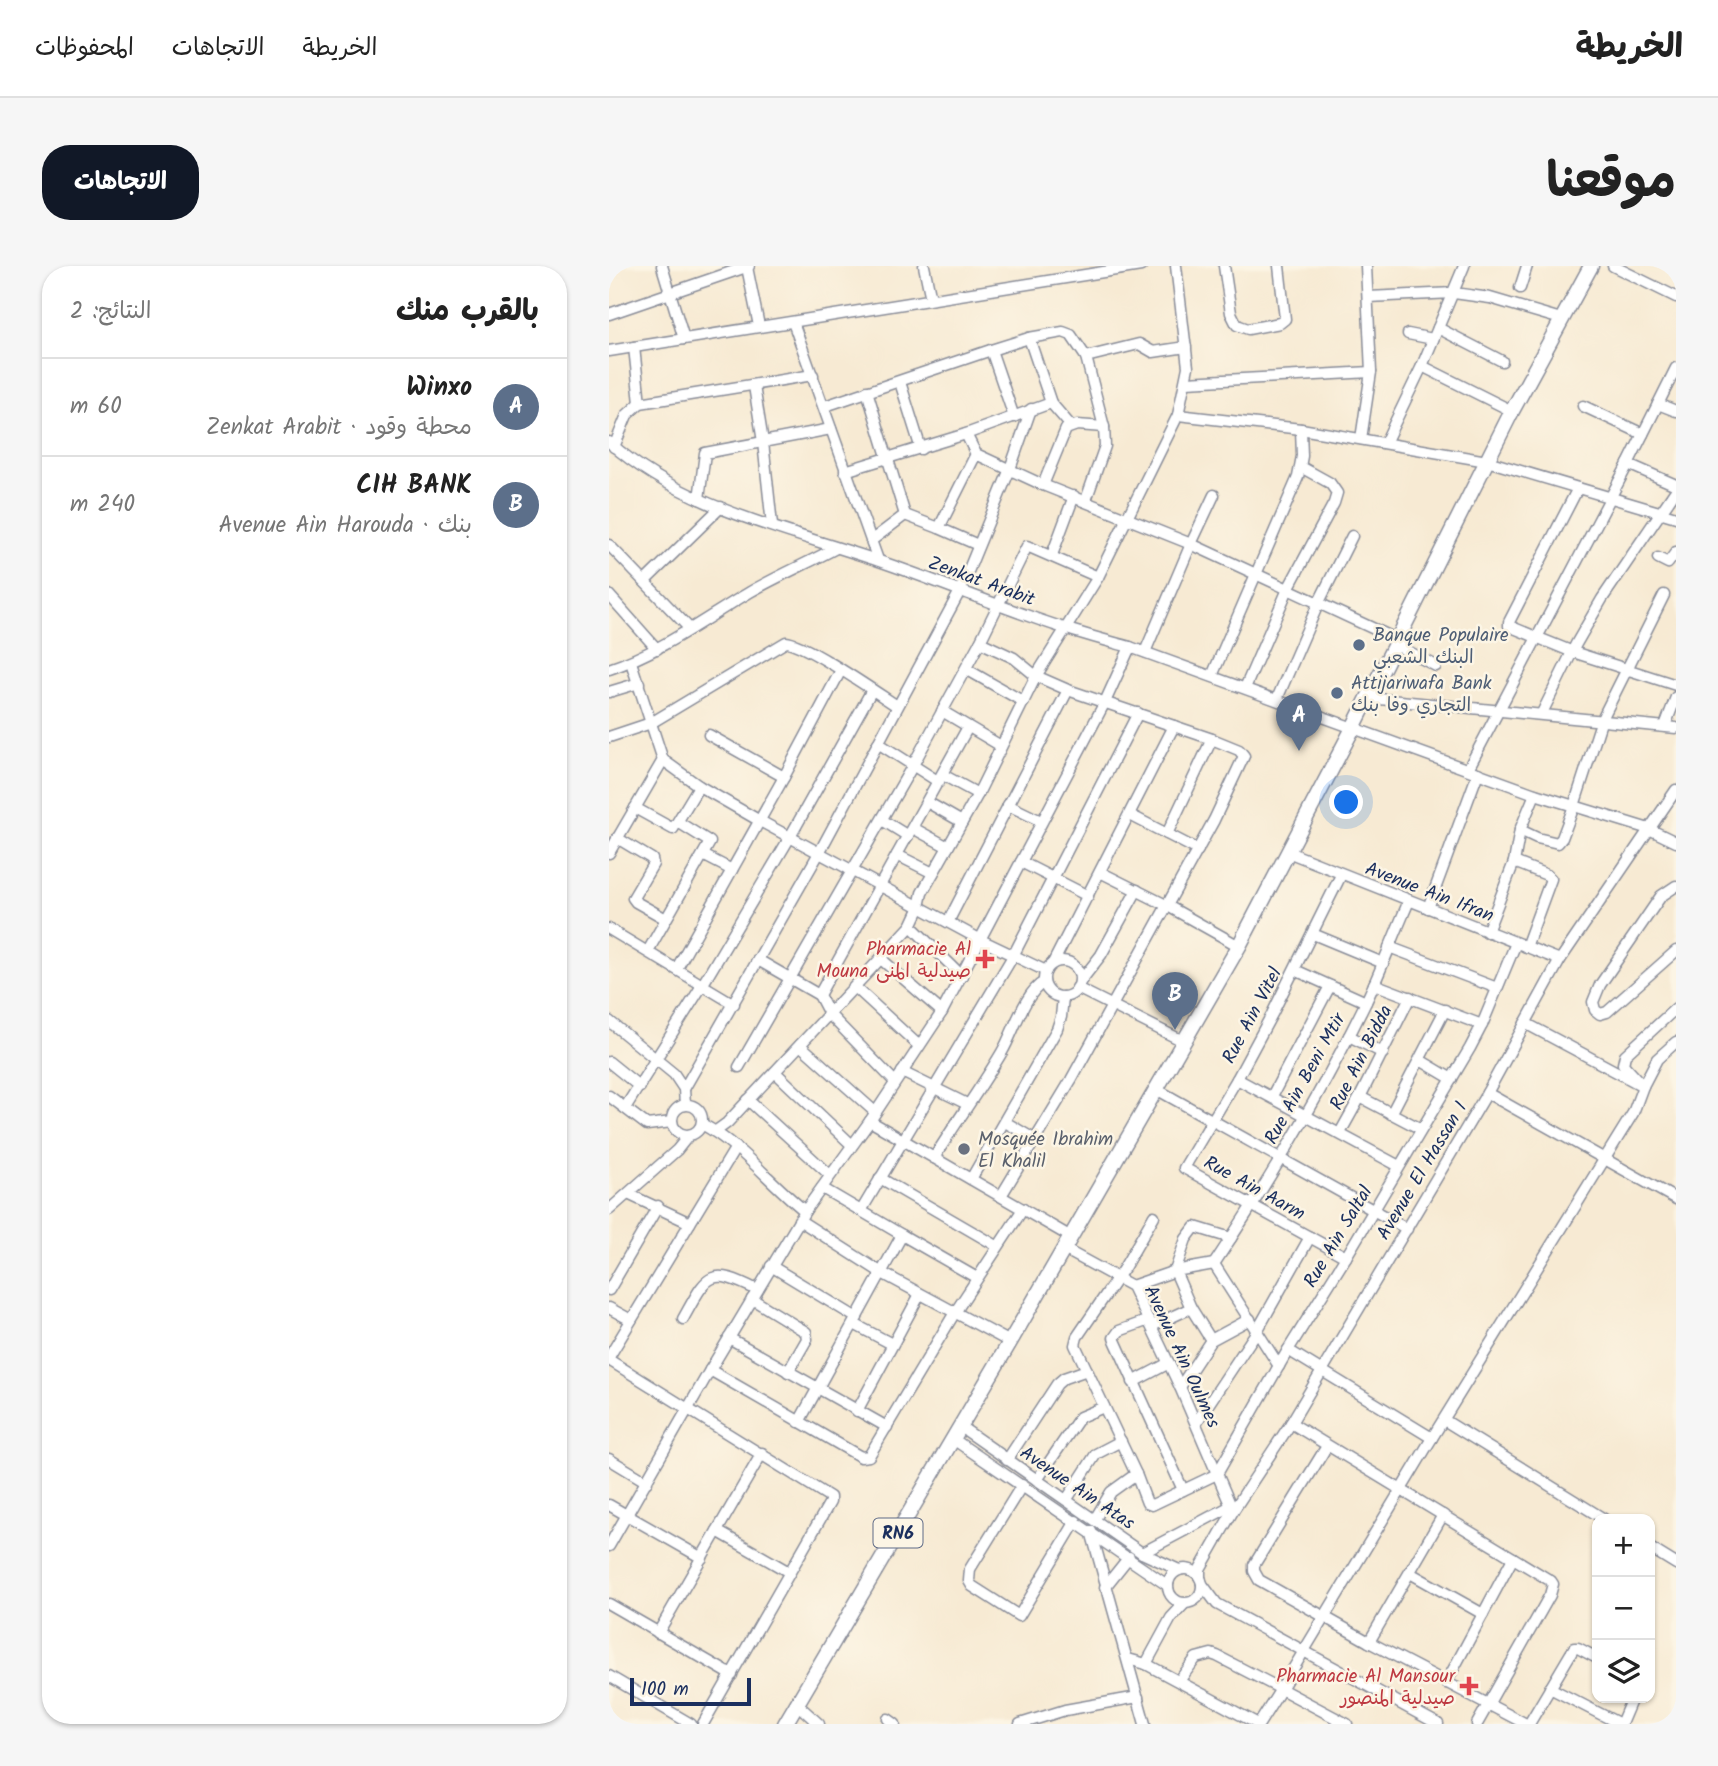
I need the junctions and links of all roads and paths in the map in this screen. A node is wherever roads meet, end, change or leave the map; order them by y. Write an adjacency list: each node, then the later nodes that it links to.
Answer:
1 (662, 266): 17 (street)
2 (748, 266): 17 (street); 24 (street)
3 (924, 266): 20 (street)
4 (1058, 266): 14 (street)
5 (1141, 266): 14 (street)
6 (1176, 266): 30 (street)
7 (1224, 266): 8 (street)
8 (1279, 266)
9 (1366, 266): 18 (street)
10 (1464, 266): 16 (street)
11 (1527, 266): 15 (street)
12 (1591, 266): 22 (main road, RN6)
13 (1617, 267): 19 (street)
14 (1060, 278): 20 (street)
15 (1520, 288)
16 (1454, 293): 18 (street); 22 (street); 25 (street)
17 (671, 294): 21 (street); 28 (street)
18 (1368, 297): 38 (street)
19 (1676, 297)
20 (932, 299): 23 (street)
21 (609, 314)
22 (1561, 319): 50 (main road, RN6)
23 (793, 322): 24 (street); 39 (street)
24 (759, 326): 28 (street)
25 (1438, 328): 29 (street); 35 (street)
26 (1408, 334): 29 (street)
27 (1029, 338): 32 (street); 34 (street); 45 (street)
28 (684, 339): 31 (street)
29 (1433, 339): 36 (street)
30 (1186, 346): 34 (street); 41 (street)
31 (634, 347): 33 (street); 44 (street)
32 (991, 350): 40 (street); 53 (street)
33 (609, 351)
34 (1086, 357): 55 (street)
35 (1502, 361)
36 (1422, 366): 50 (street); 62 (street)
37 (1676, 368): 46 (street)
38 (1371, 372): 41 (street); 60 (street)
39 (813, 375): 42 (street); 47 (street)
40 (899, 382): 43 (street); 64 (street)
41 (1187, 382): 52 (street)
42 (754, 386): 44 (street); 61 (street)
43 (867, 391): 47 (street); 66 (street)
44 (640, 403): 63 (street)
45 (1051, 403): 49 (street); 54 (street)
46 (1658, 404): 51 (street); 59 (street)
47 (825, 405): 56 (street)
48 (1583, 406): 59 (street)
49 (1031, 409): 53 (street); 70 (street)
50 (1512, 411): 67 (main road, RN6)
51 (1676, 411)
52 (1178, 415): 57 (street); 83 (street)
53 (1014, 416): 58 (street)
54 (1071, 426): 55 (street); 72 (street)
55 (1104, 427): 79 (street)
56 (831, 429): 61 (street); 71 (street)
57 (1301, 429): 60 (street); 69 (street)
58 (967, 434): 64 (street); 65 (street)
59 (1643, 434): 68 (street)
60 (1361, 439): 62 (street)
61 (764, 442): 78 (street); 85 (street)
62 (1385, 443): 67 (street)
63 (612, 444): 78 (street, Zenkat Arabit)
64 (921, 449): 66 (street)
65 (976, 454): 70 (street); 86 (street)
66 (888, 459): 71 (street); 82 (street)
67 (1487, 461): 74 (street); 110 (main road, RN6)
68 (1628, 464): 73 (street); 77 (street)
69 (1301, 467): 97 (street); 100 (street)
70 (1010, 469): 72 (street); 91 (street)
71 (845, 471): 88 (street)
72 (1043, 485): 76 (street)
73 (1676, 487): 81 (street)
74 (1578, 488): 77 (street); 108 (street)
75 (1214, 495): 89 (street)
76 (1074, 496): 79 (street); 94 (street)
77 (1611, 496): 81 (street); 108 (street)
78 (699, 499): 80 (street, Zenkat Arabit)
79 (1086, 500): 83 (street)
80 (721, 507): 85 (street, Zenkat Arabit); 99 (street)
81 (1660, 512): 84 (street); 114 (street)
82 (905, 515): 86 (street); 88 (street)
83 (1127, 517): 89 (street); 98 (street)
84 (1676, 517)
85 (772, 525): 92 (street, Zenkat Arabit)
86 (939, 528): 91 (street)
87 (1352, 536): 104 (street)
88 (872, 540): 96 (street)
89 (1191, 544): 97 (street); 113 (street)
90 (609, 545): 99 (street)
91 (978, 545): 101 (street)
92 (836, 548): 96 (street, Zenkat Arabit); 106 (street)
93 (1676, 552): 95 (street)
94 (1052, 555): 98 (street); 105 (street)
95 (1658, 558)
96 (878, 560): 101 (street, Zenkat Arabit)
97 (1256, 574): 100 (street); 122 (street)
98 (1098, 577): 107 (street)
99 (645, 581): 106 (street)
100 (1288, 589): 104 (street); 125 (street)
101 (960, 591): 105 (street, Zenkat Arabit); 134 (street)
102 (609, 595): 112 (street)
103 (1664, 595): 120 (street)
104 (1319, 602): 110 (street); 131 (street)
105 (997, 605): 107 (street, Zenkat Arabit); 109 (street)
106 (690, 629): 112 (street)
107 (1066, 629): 111 (street, Zenkat Arabit); 121 (street)
108 (1537, 638): 114 (street); 135 (street)
109 (980, 642): 117 (street); 121 (street)
110 (1397, 642): 116 (street); 130 (main road, RN6)
111 (1130, 647): 113 (street, Zenkat Arabit); 133 (street)
112 (657, 649): 115 (street)
113 (1145, 652): 122 (street, Zenkat Arabit)
114 (1573, 652): 120 (street); 138 (street)
115 (631, 662): 118 (street); 123 (street)
116 (1436, 666)
117 (966, 668): 132 (street); 136 (street)
118 (609, 669)
119 (841, 670): 126 (street); 140 (street); 153 (street)
120 (1627, 670): 124 (street); 139 (street)
121 (1036, 676): 127 (street); 132 (street)
122 (1212, 676): 125 (street, Zenkat Arabit)
123 (639, 683): 128 (street); 140 (street)
124 (1676, 685)
125 (1245, 688): 131 (street, Zenkat Arabit)
126 (872, 690): 134 (street); 173 (street)
127 (1068, 690): 133 (street); 160 (street)
128 (609, 692)
129 (1676, 697): 143 (street)
130 (1369, 698): 135 (street); 144 (main road, RN6)
131 (1277, 699): 144 (street, Zenkat Arabit)
132 (1024, 702): 149 (street)
133 (1105, 702): 137 (street); 166 (street)
134 (897, 706): 148 (street)
135 (1500, 709): 138 (street); 152 (street)
136 (942, 711): 142 (street); 151 (street)
137 (1138, 713): 141 (street); 190 (street)
138 (1542, 713): 139 (street)
139 (1602, 719): 143 (street); 161 (street)
140 (651, 723): 146 (street); 150 (street)
141 (1174, 726): 147 (street); 163 (street)
142 (968, 727): 149 (street); 154 (street)
143 (1671, 727)
144 (1353, 728): 152 (street, Zenkat Arabit); 178 (main road, RN6)
145 (709, 735): 153 (street)
146 (609, 737)
147 (1212, 739): 172 (street); 177 (street)
148 (878, 743): 151 (street); 180 (street)
149 (1001, 746): 157 (street)
150 (663, 760): 155 (street); 162 (street)
151 (913, 765): 154 (street); 164 (street)
152 (1473, 771): 158 (street, Zenkat Arabit); 198 (street)
153 (784, 777): 165 (street)
154 (941, 778): 157 (street); 159 (street)
155 (699, 786): 165 (street); 167 (street)
156 (1676, 790): 169 (street, Avenue El Hassan I)
157 (978, 793): 168 (street)
158 (1535, 794): 161 (street, Zenkat Arabit); 170 (street)
159 (927, 802): 168 (street); 171 (street)
160 (1008, 805): 166 (street); 200 (street)
161 (1574, 806): 169 (street, Zenkat Arabit); 170 (street)
162 (635, 808): 167 (street); 174 (street)
163 (1130, 815): 172 (street); 187 (street)
164 (882, 820): 171 (street); 186 (street)
165 (759, 821): 173 (street); 185 (street)
166 (1041, 821): 183 (street)
167 (678, 822): 181 (street)
168 (962, 822): 176 (street)
169 (1649, 829): 175 (street, Zenkat Arabit); 214 (street, Avenue El Hassan I)
170 (1520, 830): 184 (street)
171 (911, 832): 176 (street); 182 (street)
172 (1167, 834): 177 (street)
173 (790, 837): 180 (street); 221 (street)
174 (617, 838): 179 (street); 199 (street)
175 (1676, 842)
176 (948, 847): 188 (street)
177 (1198, 850): 196 (street)
178 (1288, 852): 189 (street, Avenue Ain Ifran); 207 (main road, RN6)
179 (609, 853)
180 (819, 853): 186 (street); 213 (street)
181 (703, 855): 185 (street); 199 (street)
182 (897, 855): 188 (street); 192 (street)
183 (1021, 862): 190 (street); 205 (street)
184 (1514, 862): 203 (street); 206 (street, Rue Ain Saltal)
185 (732, 870): 216 (street)
186 (852, 872): 192 (street); 220 (street)
187 (1100, 872): 193 (street); 194 (street)
188 (933, 873): 197 (street)
189 (1341, 875): 195 (street, Avenue Ain Ifran); 204 (street, Rue Ain Vitel)
190 (1053, 878): 194 (street); 211 (street)
191 (1676, 886): 210 (street)
192 (879, 887): 197 (street); 227 (street)
193 (1137, 890): 196 (street); 223 (street)
194 (1088, 896): 218 (street)
195 (1409, 901): 198 (street, Avenue Ain Ifran); 208 (street, Rue Ain Beni Mtir)
196 (1166, 905): 207 (street); 232 (street)
197 (919, 907): 200 (street); 201 (street)
198 (1427, 908): 203 (street, Avenue Ain Ifran)
199 (666, 919): 209 (street)
200 (948, 922): 205 (street)
201 (911, 926): 212 (street); 219 (street)
202 (609, 929): 209 (street)
203 (1487, 932): 206 (street, Avenue Ain Ifran)
204 (1313, 934): 215 (street); 217 (street, Rue Ain Vitel)
205 (982, 940): 211 (street); 219 (street)
206 (1521, 945): 214 (street, Avenue Ain Ifran); 226 (street, Rue Ain Saltal)
207 (1239, 946): 241 (main road, RN6)
208 (1389, 947): 215 (street, Rue Ain Beni Mtir); 226 (street)
209 (648, 951): 216 (street)
210 (1676, 951)
211 (1013, 956): 218 (street); 257 (street)
212 (881, 959): 225 (street); 235 (street)
213 (758, 960): 220 (street); 231 (street)
214 (1560, 960): 238 (street, Avenue El Hassan I)
215 (1383, 963): 222 (street, Rue Ain Beni Mtir)
216 (677, 968): 221 (street)
217 (1295, 970): 224 (street); 252 (street, Rue Ain Vitel)
218 (1048, 972): 223 (street); 228 (street); 265 (street)
219 (962, 976): 235 (street)
220 (790, 978): 227 (street); 249 (street)
221 (703, 984): 231 (street); 246 (street)
222 (1374, 984): 229 (street); 230 (street, Rue Ain Beni Mtir)
223 (1078, 985): 228 (street); 232 (street)
224 (1329, 986): 230 (street); 261 (street)
225 (855, 987): 236 (street); 244 (street)
226 (1497, 988): 239 (street, Rue Ain Saltal)
227 (819, 995): 236 (street)
228 (1063, 997): 273 (street)
229 (1410, 997): 234 (street); 245 (street, Rue Ain Bidda)
230 (1366, 1002): 240 (street, Rue Ain Beni Mtir)
231 (734, 1004): 258 (street)
232 (1111, 1006): 241 (street); 280 (street)
233 (1676, 1008): 255 (street)
234 (1445, 1010): 239 (street); 247 (street)
235 (942, 1012): 244 (street)
236 (829, 1014): 243 (street); 254 (street)
237 (609, 1021): 246 (street)
238 (1525, 1023): 255 (street); 260 (street, Avenue El Hassan I)
239 (1482, 1025): 253 (street, Rue Ain Saltal)
240 (1349, 1036): 245 (street); 268 (street, Rue Ain Beni Mtir)
241 (1185, 1042): 259 (main road, RN6)
242 (1676, 1042): 255 (street)
243 (800, 1045): 250 (street); 270 (street, Avenue Ain Oulmes)
244 (918, 1045): 251 (street)
245 (1383, 1053): 262 (street, Rue Ain Bidda)
246 (657, 1059): 256 (street); 258 (street)
247 (1420, 1060): 253 (street); 269 (street)
248 (609, 1062): 256 (street)
249 (739, 1067)
250 (775, 1072): 264 (street); 281 (street)
251 (902, 1072): 254 (street); 257 (street)
252 (1237, 1079): 261 (street); 271 (street, Rue Ain Vitel)
253 (1452, 1079): 275 (street, Rue Ain Saltal)
254 (895, 1082): 270 (street)
255 (1643, 1086): 285 (street)
256 (640, 1087): 267 (street)
257 (935, 1087): 265 (street); 279 (street)
258 (684, 1089): 266 (street)
259 (1156, 1089): 271 (street); 308 (main road, RN6)
260 (1487, 1093): 285 (street); 304 (street, Avenue El Hassan I)
261 (1272, 1096): 268 (street)
262 (1360, 1097): 269 (street); 277 (street, Rue Ain Bidda)
263 (610, 1100): 267 (street)
264 (748, 1100): 276 (street); 288 (street)
265 (967, 1104): 283 (street)
266 (685, 1105): 272 (street); 274 (street)
267 (625, 1108): 272 (street)
268 (1305, 1114): 277 (street); 284 (street, Rue Ain Beni Mtir)
269 (1391, 1114): 275 (street)
270 (872, 1116): 279 (street, Avenue Ain Oulmes); 281 (street)
271 (1211, 1121): 284 (street); 287 (street, Rue Ain Vitel)
272 (672, 1122): 278 (street)
273 (1005, 1122): 280 (street); 290 (street)
274 (702, 1124): 276 (street); 278 (street)
275 (1421, 1129): 286 (street, Rue Ain Saltal)
276 (716, 1131): 282 (street)
277 (1340, 1133): 286 (street)
278 (689, 1135): 292 (street)
279 (902, 1139): 283 (street, Avenue Ain Oulmes); 289 (street)
280 (1034, 1139): 293 (street)
281 (852, 1145): 288 (street)
282 (736, 1147): 301 (street); 303 (street)
283 (935, 1158): 290 (street, Avenue Ain Oulmes)
284 (1280, 1159): 297 (street, Rue Ain Beni Mtir); 300 (street)
285 (1605, 1160): 294 (street); 348 (street)
286 (1399, 1166): 300 (street, Rue Ain Saltal)
287 (1184, 1168): 297 (street, Rue Ain Aarm)
288 (830, 1175): 291 (street)
289 (880, 1178): 299 (street); 309 (street)
290 (971, 1178): 293 (street, Avenue Ain Oulmes)
291 (822, 1188): 299 (street); 301 (street)
292 (628, 1194): 295 (street); 296 (street)
293 (1001, 1196): 298 (street, Avenue Ain Oulmes)
294 (1676, 1199)
295 (611, 1206)
296 (658, 1206): 303 (street); 318 (street)
297 (1252, 1206): 306 (street, Rue Ain Aarm); 307 (street, Rue Ain Beni Mtir)
298 (1023, 1209): 308 (street, Avenue Ain Oulmes); 309 (street)
299 (861, 1211): 305 (street)
300 (1373, 1211): 304 (street); 310 (street, Rue Ain Saltal)
301 (802, 1216): 312 (street); 314 (street)
302 (1154, 1216): 316 (street)
303 (690, 1223): 326 (street)
304 (1407, 1228): 340 (street, Avenue El Hassan I)
305 (902, 1235): 314 (street); 315 (street)
306 (1310, 1237): 310 (street, Rue Ain Aarm); 329 (street)
307 (1231, 1238): 311 (street, Rue Ain Beni Mtir); 313 (street)
308 (1067, 1243): 316 (street, Avenue Ain Oulmes); 332 (main road, RN6)
309 (997, 1246): 315 (street)
310 (1346, 1258): 334 (street, Rue Ain Saltal)
311 (1214, 1264): 313 (street); 325 (street)
312 (771, 1266): 319 (street); 327 (street)
313 (1175, 1271): 317 (street); 322 (street)
314 (882, 1273): 320 (street); 327 (street)
315 (977, 1278): 323 (street)
316 (1117, 1278): 317 (street, Avenue Ain Oulmes); 339 (street)
317 (1132, 1286): 328 (street, Avenue Ain Oulmes)
318 (609, 1290)
319 (755, 1294): 324 (street); 330 (street); 341 (street)
320 (920, 1294): 323 (street); 333 (street)
321 (609, 1308): 326 (street)
322 (1191, 1308): 328 (street); 331 (street)
323 (954, 1314): 332 (street); 352 (street)
324 (683, 1319)
325 (1250, 1319): 329 (street); 331 (street)
326 (631, 1320): 335 (street)
327 (856, 1321): 333 (street); 344 (street)
328 (1151, 1323): 336 (street, Avenue Ain Oulmes); 342 (street)
329 (1257, 1331): 337 (street); 350 (street)
330 (729, 1338): 338 (street); 341 (street)
331 (1211, 1340): 343 (street)
332 (1010, 1342): 353 (main road, RN6)
333 (892, 1344): 347 (street)
334 (1288, 1350): 337 (street, Rue Ain Saltal); 340 (street)
335 (609, 1359): 346 (street)
336 (1169, 1363): 342 (street); 343 (street, Avenue Ain Oulmes)
337 (1279, 1366): 361 (street, Rue Ain Saltal)
338 (710, 1370): 346 (street); 349 (street)
339 (1087, 1370): 345 (street); 359 (street)
340 (1321, 1370): 351 (street, Avenue El Hassan I); 354 (street)
341 (788, 1372): 344 (street)
342 (1133, 1382): 365 (street)
343 (1181, 1387): 350 (street, Avenue Ain Oulmes)
344 (819, 1389): 347 (street); 349 (street)
345 (1104, 1407): 355 (street); 362 (street)
346 (688, 1409): 357 (street); 363 (street)
347 (857, 1411): 352 (street)
348 (1444, 1420): 354 (street); 370 (street)
349 (799, 1422): 352 (street)
350 (1196, 1423): 361 (street, Avenue Ain Oulmes)
351 (1291, 1423): 356 (street); 369 (street, Avenue El Hassan I)
352 (887, 1427)
353 (957, 1433): 359 (street, Avenue Ain Atas); 364 (street, Avenue Ain Atas); 410 (main road, RN6)
354 (1432, 1437): 366 (street)
355 (1121, 1441): 360 (street); 367 (street)
356 (1327, 1446): 366 (street); 395 (street)
357 (762, 1454): 375 (street); 385 (street)
358 (609, 1459): 363 (street)
359 (1007, 1460): 362 (street, Avenue Ain Atas)
360 (1136, 1474): 365 (street); 373 (street)
361 (1217, 1474): 365 (street); 369 (street, Avenue Ain Oulmes)
362 (1037, 1480): 367 (street, Avenue Ain Atas)
363 (647, 1482): 371 (street)
364 (1022, 1485): 374 (street, Avenue Ain Atas); 374 (street)
365 (1183, 1490)
366 (1400, 1490): 372 (street); 395 (street)
367 (1067, 1499): 373 (street, Avenue Ain Atas)
368 (609, 1505): 371 (street)
369 (1232, 1508): 379 (street); 387 (street, Avenue El Hassan I)
370 (1596, 1514)
371 (627, 1515): 377 (street); 381 (street)
372 (1443, 1515): 382 (street); 386 (street)
373 (1095, 1519): 379 (street, Avenue Ain Atas)
374 (1076, 1521): 376 (street, Avenue Ain Atas)
375 (717, 1531): 381 (street); 385 (street)
376 (1091, 1531): 380 (street, Avenue Ain Atas); 388 (street)
377 (609, 1546)
378 (1655, 1551): 383 (street)
379 (1142, 1553): 384 (street, Avenue Ain Atas)
380 (1129, 1557): 388 (street); 389 (street, Avenue Ain Atas)
381 (702, 1558): 396 (street)
382 (1513, 1558): 393 (street); 411 (street)
383 (1676, 1564)
384 (1182, 1570): 387 (street); 389 (street)
385 (789, 1572): 402 (street)
386 (1410, 1573): 393 (street); 397 (street)
387 (1200, 1577): 390 (street); 392 (street)
388 (1105, 1587): 400 (street)
389 (1169, 1589): 390 (street); 394 (street)
390 (1187, 1603): 392 (street); 394 (street)
391 (609, 1604): 396 (street)
392 (1217, 1604): 398 (street)
393 (1483, 1614): 405 (street)
394 (1171, 1618): 401 (street)
395 (1325, 1618): 397 (street); 398 (street)
396 (658, 1633): 402 (street)
397 (1369, 1642): 405 (street)
398 (1303, 1652): 407 (street); 420 (street)
399 (1592, 1655): 406 (street)
400 (1128, 1659): 401 (street); 408 (street)
401 (1146, 1664): 404 (street)
402 (732, 1675): 413 (street)
403 (609, 1676): 412 (street)
404 (1179, 1681): 407 (street); 418 (street)
405 (1446, 1683): 411 (street)
406 (1550, 1688): 422 (street); 423 (street)
407 (1281, 1689): 418 (street); 419 (street)
408 (1138, 1697): 416 (street); 417 (street)
409 (1630, 1703): 423 (street)
410 (797, 1704): 414 (main road, RN6); 415 (street)
411 (1488, 1705): 421 (street); 422 (street)
412 (691, 1724)
413 (703, 1724)
414 (785, 1724)
415 (818, 1724)
416 (1020, 1724)
417 (1145, 1724)
418 (1258, 1724)
419 (1347, 1724)
420 (1438, 1724)
421 (1478, 1724)
422 (1528, 1724)
423 (1620, 1724)

